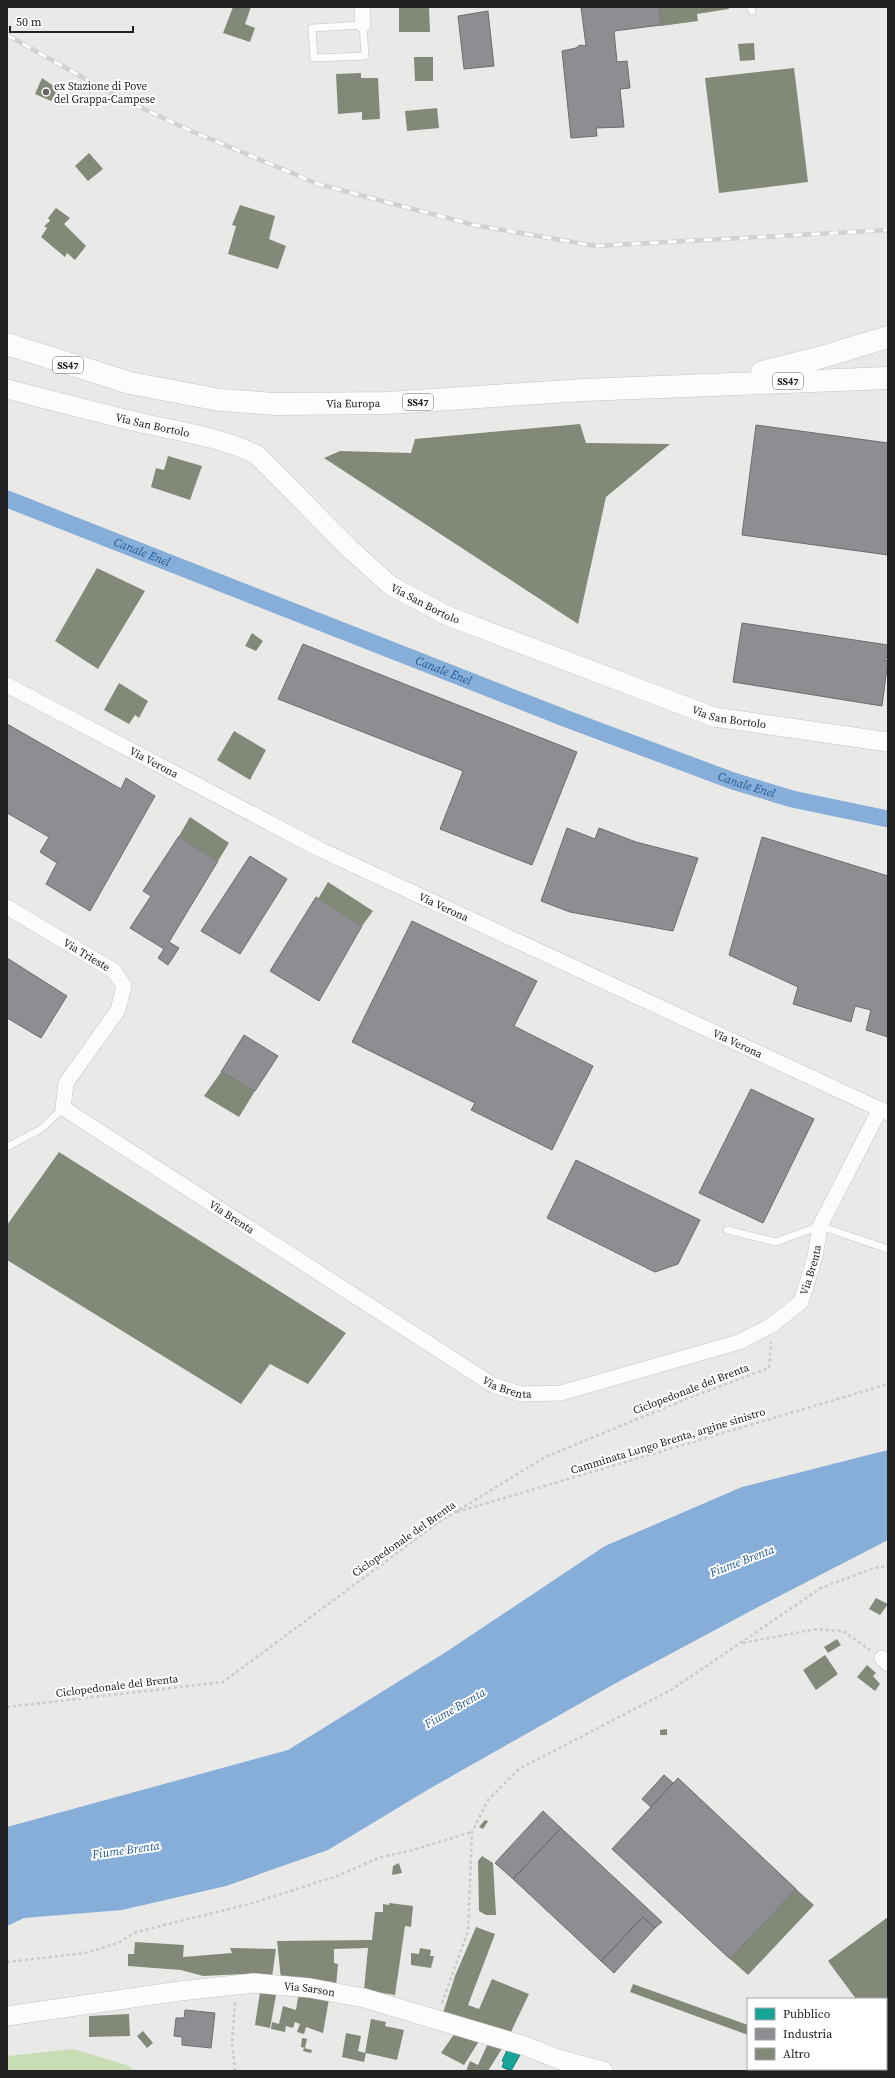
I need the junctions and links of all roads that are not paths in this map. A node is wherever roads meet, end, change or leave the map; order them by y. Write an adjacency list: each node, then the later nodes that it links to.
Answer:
1 (362, 7): 2 (street)
2 (363, 25): 2 (lane)
3 (888, 337): 6 (highway)
4 (7, 344): 6 (highway, Via Europa / SS47)
5 (882, 377): 6 (highway, SS47)
6 (706, 384)
7 (7, 389): 9 (street, Via San Bortolo)
8 (7, 685): 12 (street, Via Verona)
9 (888, 742)
10 (7, 907): 11 (street, Via Trieste)
11 (63, 1108): 13 (lane); 14 (street, Via Brenta)
12 (884, 1111): 14 (street, Via Brenta)
13 (7, 1146)
14 (820, 1226): 15 (lane); 16 (lane)
15 (727, 1230)
16 (888, 1249)
17 (7, 2016): 18 (street, Via Sarson)
18 (603, 2071)

